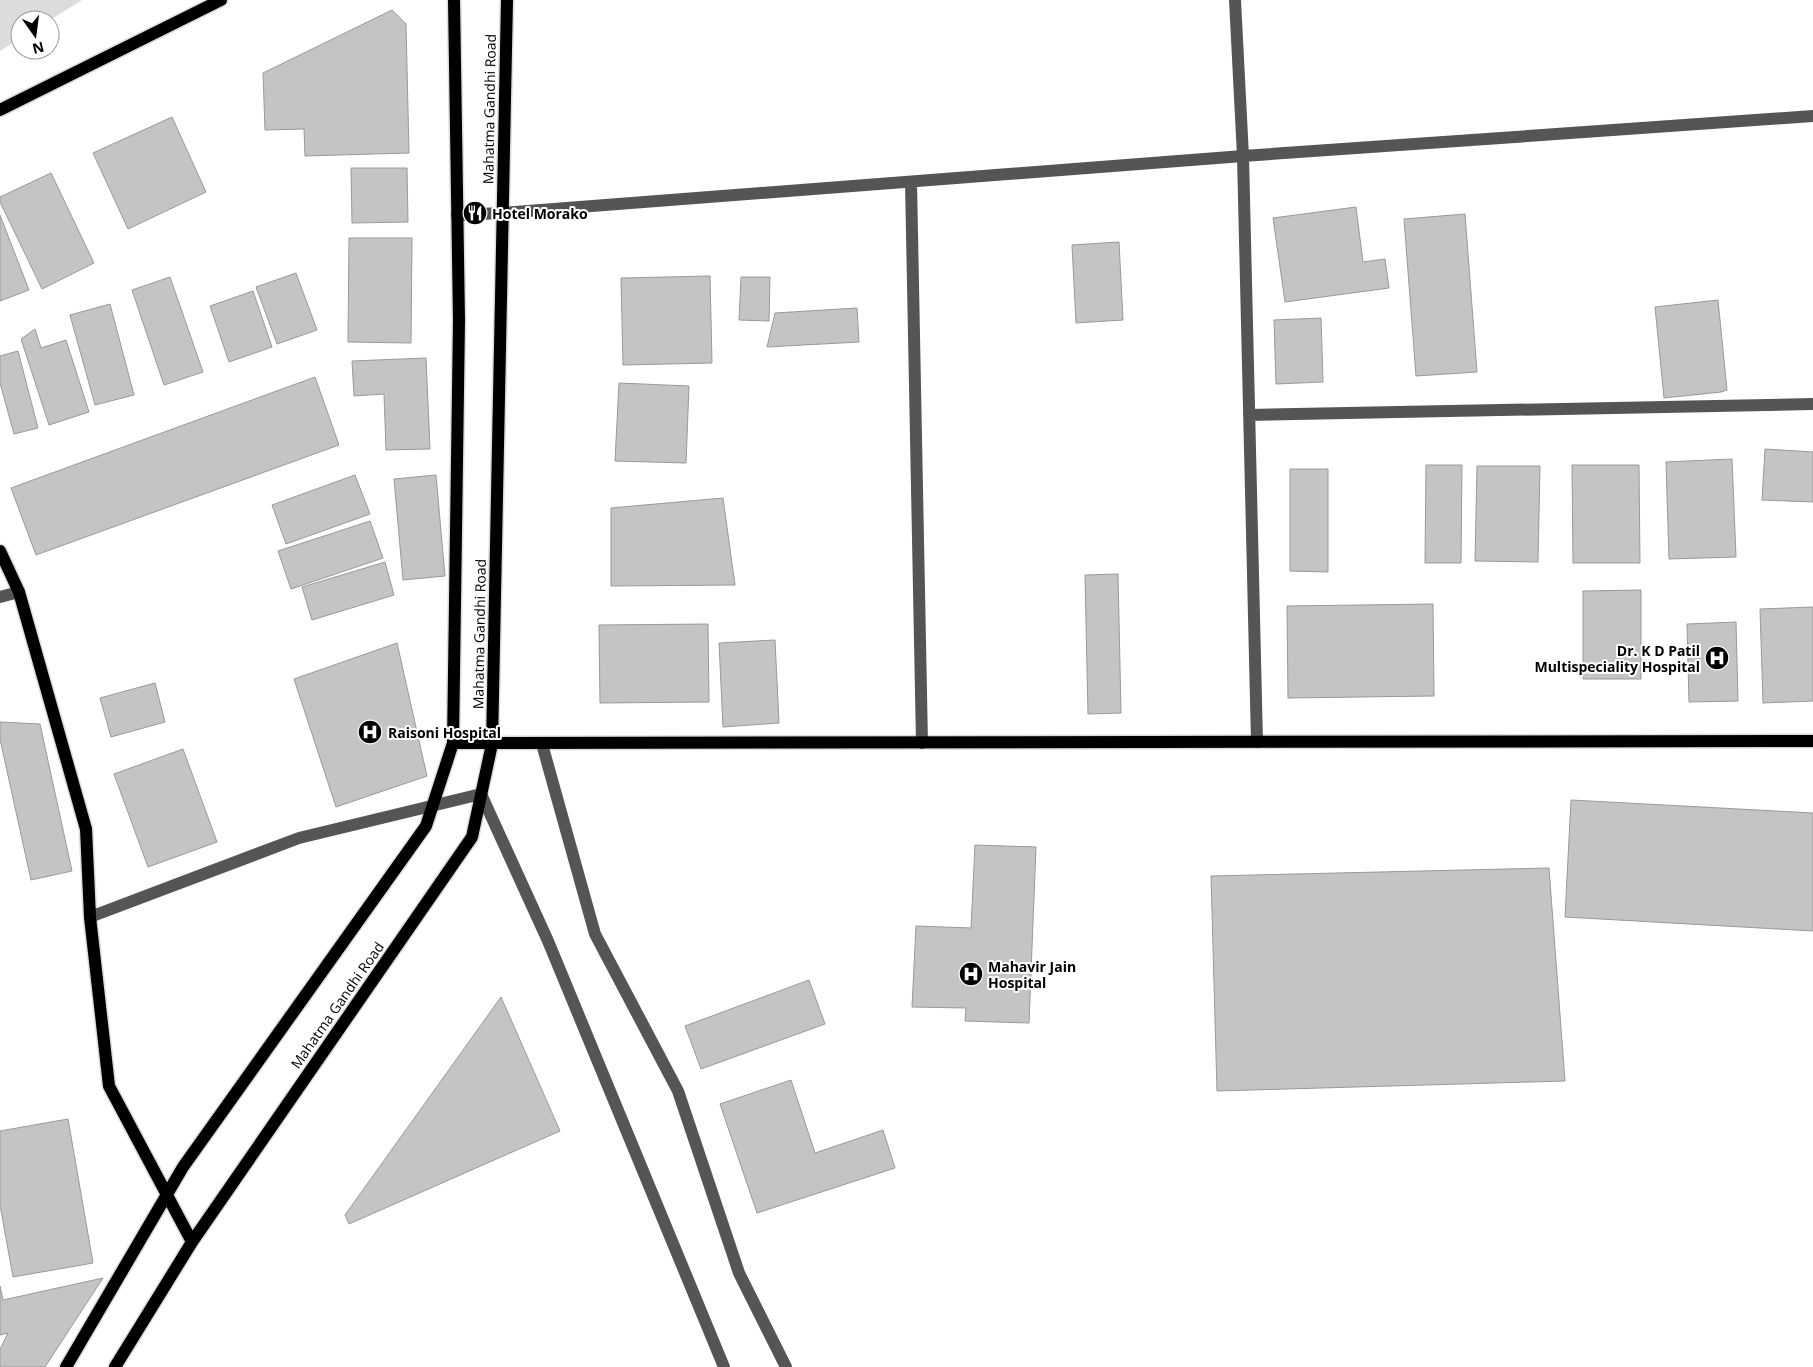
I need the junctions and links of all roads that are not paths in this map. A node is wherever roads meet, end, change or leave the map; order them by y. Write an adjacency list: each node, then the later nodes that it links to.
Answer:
1 (221, 0): 5 (main road)
2 (454, 0): 10 (main road)
3 (506, 0): 9 (main road, Mahatma Gandhi Road)
4 (1235, 0): 7 (street)
5 (0, 110)
6 (1813, 116): 7 (street)
7 (1243, 156): 8 (street); 12 (street)
8 (911, 182): 9 (street); 19 (street)
9 (502, 213): 10 (street); 20 (main road, Mahatma Gandhi Road)
10 (457, 215): 18 (main road)
11 (1813, 404): 12 (street)
12 (1249, 415): 17 (street)
13 (0, 551): 14 (main road)
14 (19, 592): 15 (street); 24 (main road)
15 (0, 597)
16 (1813, 741): 17 (main road)
17 (1257, 742): 19 (main road)
18 (453, 743): 20 (main road); 23 (main road)
19 (922, 743): 21 (main road)
20 (492, 744): 21 (main road); 22 (main road, Mahatma Gandhi Road)
21 (542, 744): 30 (street)
22 (481, 794): 23 (street); 26 (main road, Mahatma Gandhi Road); 29 (street)
23 (432, 806): 24 (street); 25 (main road)
24 (90, 917): 25 (main road)
25 (166, 1195): 26 (main road); 27 (main road)
26 (192, 1242): 28 (main road, Mahatma Gandhi Road)
27 (66, 1367)
28 (115, 1367)
29 (724, 1367)
30 (786, 1367)

